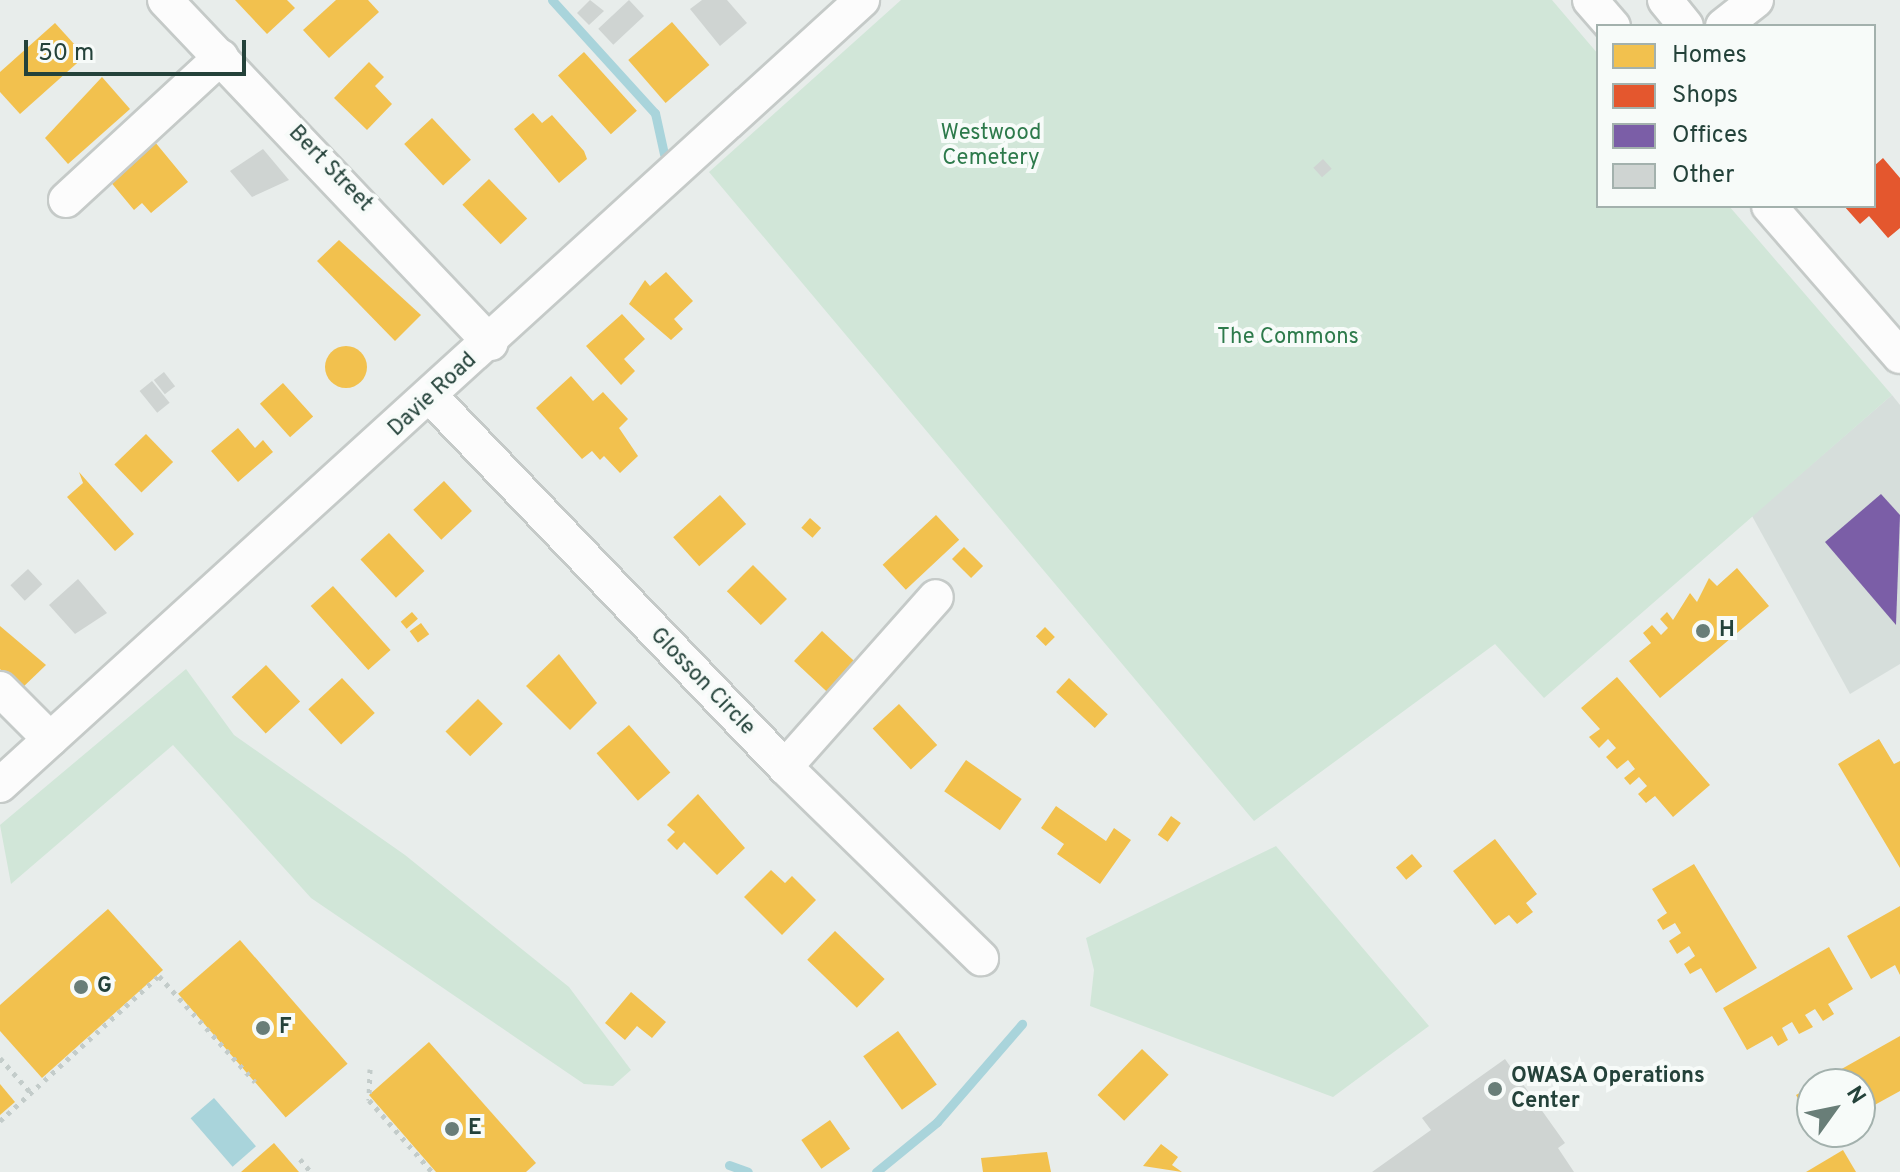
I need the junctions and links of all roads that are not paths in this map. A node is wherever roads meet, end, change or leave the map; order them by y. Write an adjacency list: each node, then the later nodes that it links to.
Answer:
1 (165, 0): 9 (street, Bert Street)
2 (862, 0): 12 (street, Davie Road)
3 (1590, 0): 6 (street)
4 (1665, 0): 7 (street)
5 (1756, 0): 8 (street)
6 (1611, 24)
7 (1684, 24)
8 (1726, 24)
9 (221, 57): 10 (street); 12 (street, Bert Street)
10 (66, 200)
11 (1771, 208): 13 (street)
12 (491, 343): 14 (street, Davie Road)
13 (1900, 356)
14 (431, 397): 17 (street, Davie Road); 18 (street, Glosson Circle)
15 (936, 597): 18 (street)
16 (0, 689): 17 (street)
17 (50, 739): 19 (street, Davie Road)
18 (785, 767): 20 (street, Glosson Circle)
19 (0, 785)
20 (981, 958)

